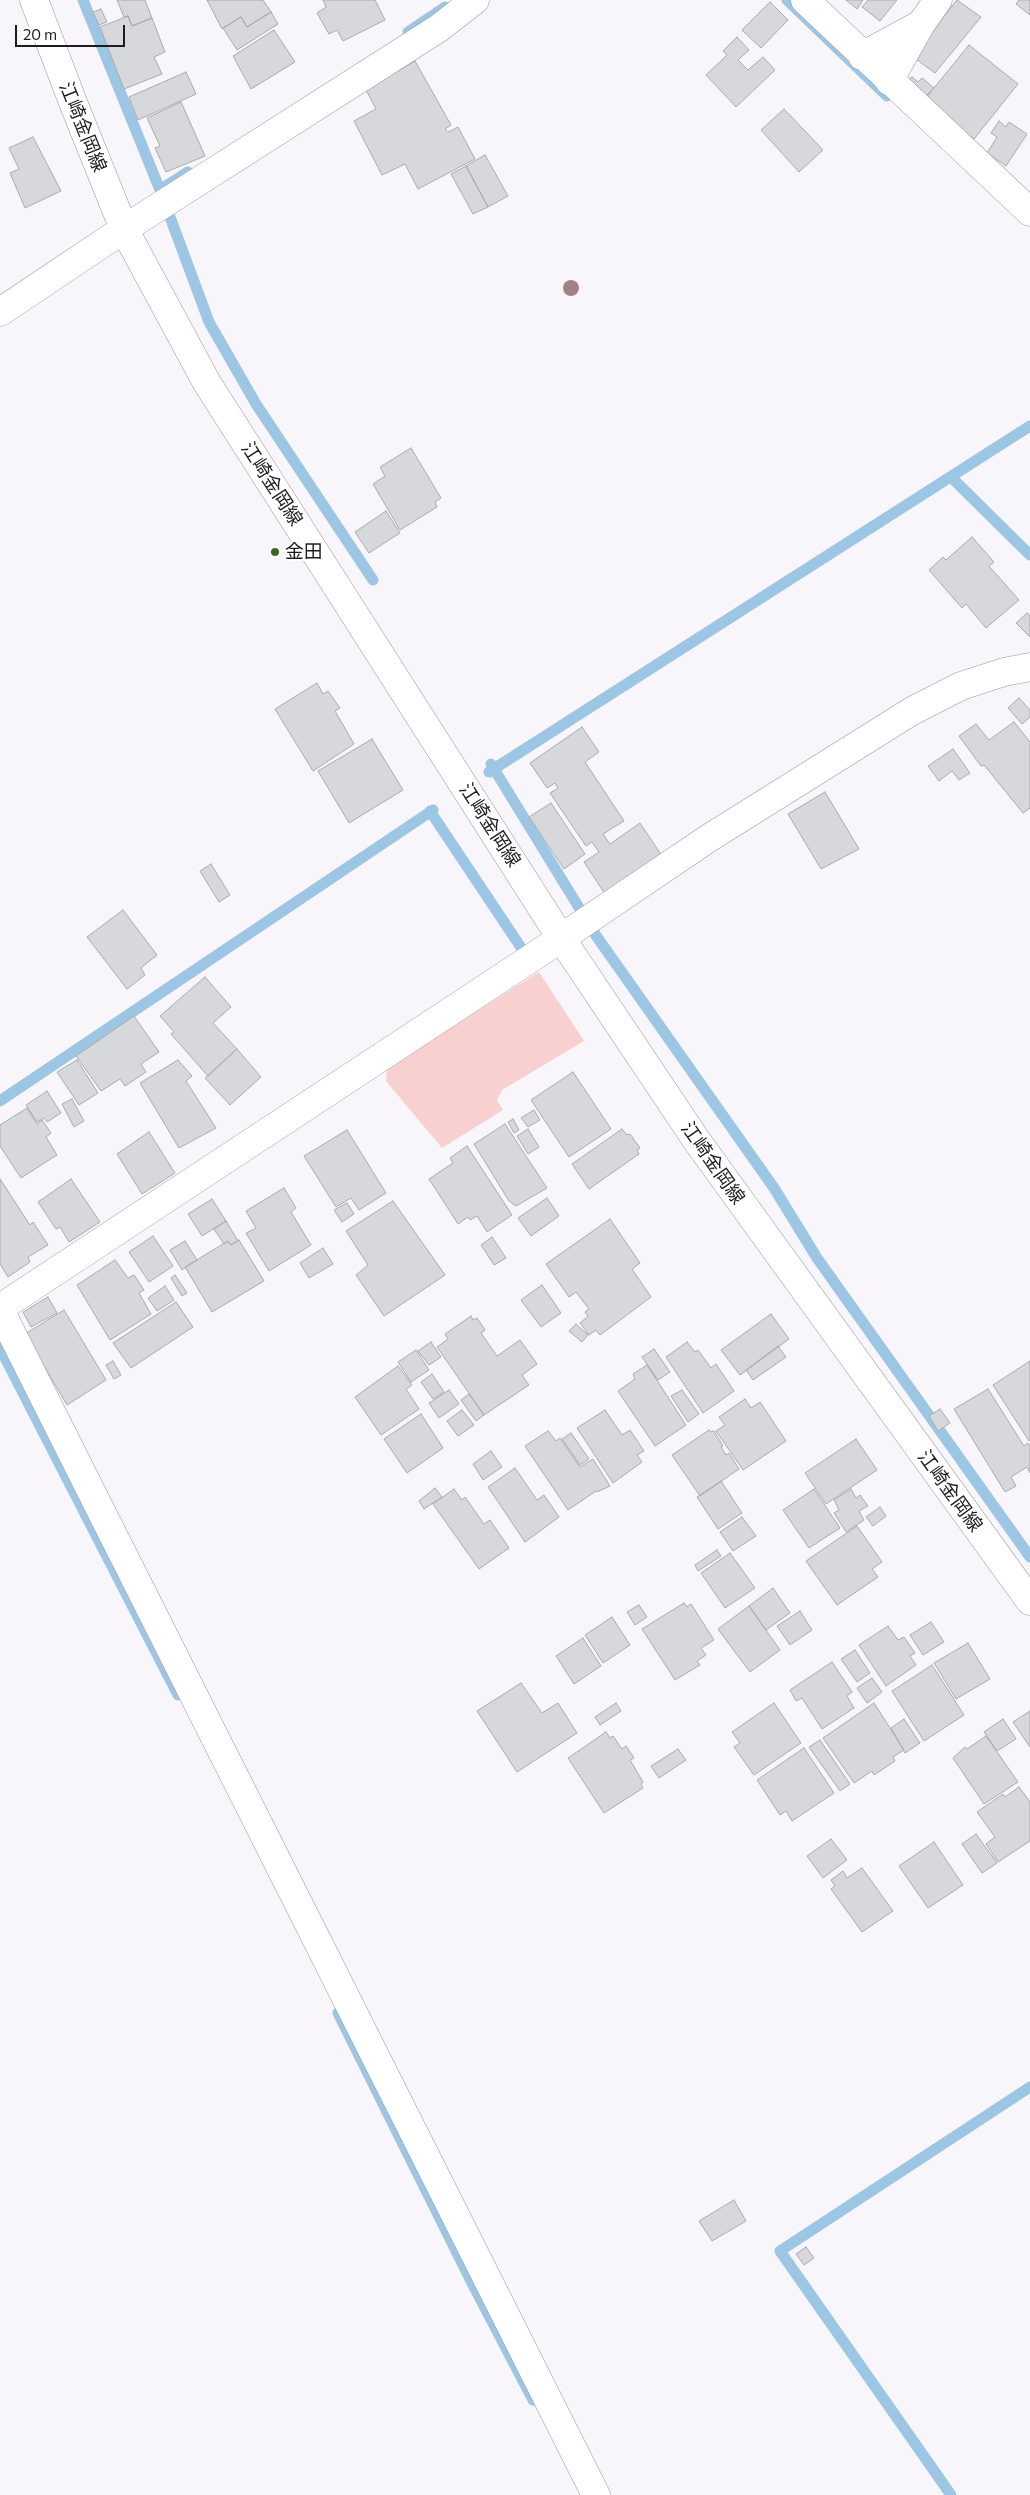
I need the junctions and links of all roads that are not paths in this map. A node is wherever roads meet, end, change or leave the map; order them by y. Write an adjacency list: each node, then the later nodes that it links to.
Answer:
1 (34, 0): 9 (street, 江崎金岡線)
2 (475, 0): 9 (street)
3 (804, 0): 6 (street)
4 (938, 0): 5 (street)
5 (921, 24): 6 (street); 7 (street)
6 (862, 56): 7 (street)
7 (889, 81): 8 (street)
8 (1030, 212)
9 (124, 229): 10 (street); 12 (street, 江崎金岡線)
10 (0, 312)
11 (1030, 667): 12 (street)
12 (579, 926): 13 (street); 14 (street, 江崎金岡線)
13 (0, 1309): 15 (street)
14 (1030, 1601)
15 (596, 2495)

